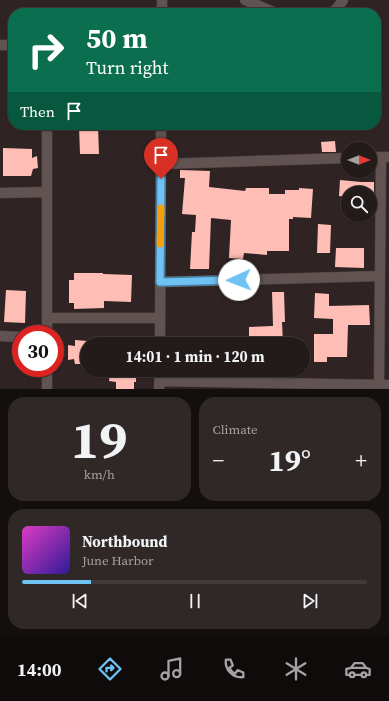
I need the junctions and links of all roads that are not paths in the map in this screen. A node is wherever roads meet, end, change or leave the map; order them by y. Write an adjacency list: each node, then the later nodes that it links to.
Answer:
1 (245, 0): 3 (street)
2 (343, 0): 4 (street)
3 (264, 8)
4 (337, 8)
5 (47, 130): 10 (street)
6 (161, 130): 9 (street)
7 (385, 157): 12 (street)
8 (341, 158): 9 (street)
9 (161, 164): 13 (street)
10 (47, 192): 11 (street); 14 (street)
11 (0, 193)
12 (380, 276): 13 (street); 21 (street)
13 (160, 282): 15 (street)
14 (47, 318): 15 (street); 16 (street)
15 (160, 318): 19 (street)
16 (47, 325)
17 (0, 336): 18 (street)
18 (12, 337)
19 (160, 337)
20 (47, 377): 24 (street)
21 (384, 384): 23 (street)
22 (159, 385): 23 (street)
23 (283, 386)
24 (47, 389)

